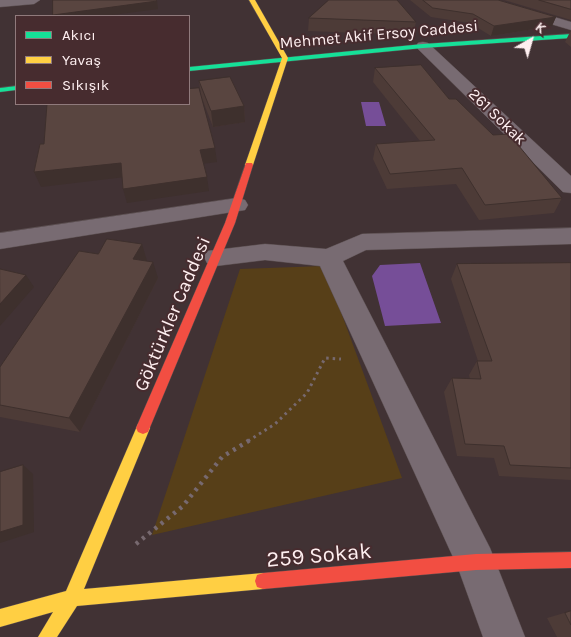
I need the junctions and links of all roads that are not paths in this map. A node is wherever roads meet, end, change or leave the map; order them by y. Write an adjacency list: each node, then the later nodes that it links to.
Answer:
1 (34, 0): 5 (street)
2 (252, 0): 9 (street)
3 (474, 0): 4 (street)
4 (486, 1): 6 (street)
5 (0, 4)
6 (571, 26)
7 (571, 36): 8 (street, Mehmet Akif Ersoy Caddesi)
8 (423, 46): 9 (street, Mehmet Akif Ersoy Caddesi); 13 (street, 261 Sokak)
9 (286, 58): 10 (street, Mehmet Akif Ersoy Caddesi); 14 (street, Göktürkler Caddesi)
10 (190, 69)
11 (15, 88): 12 (street)
12 (0, 90)
13 (571, 187)
14 (237, 205): 16 (street); 17 (street, Göktürkler Caddesi)
15 (571, 236): 18 (street)
16 (0, 241)
17 (216, 257): 18 (street); 21 (street, Göktürkler Caddesi)
18 (329, 258): 20 (street)
19 (571, 560): 20 (street, 259 Sokak)
20 (476, 562): 21 (street, 259 Sokak); 24 (street)
21 (72, 598): 22 (street, 259 Sokak); 23 (street, Göktürkler Caddesi)
22 (0, 618)
23 (47, 637)
24 (504, 637)

